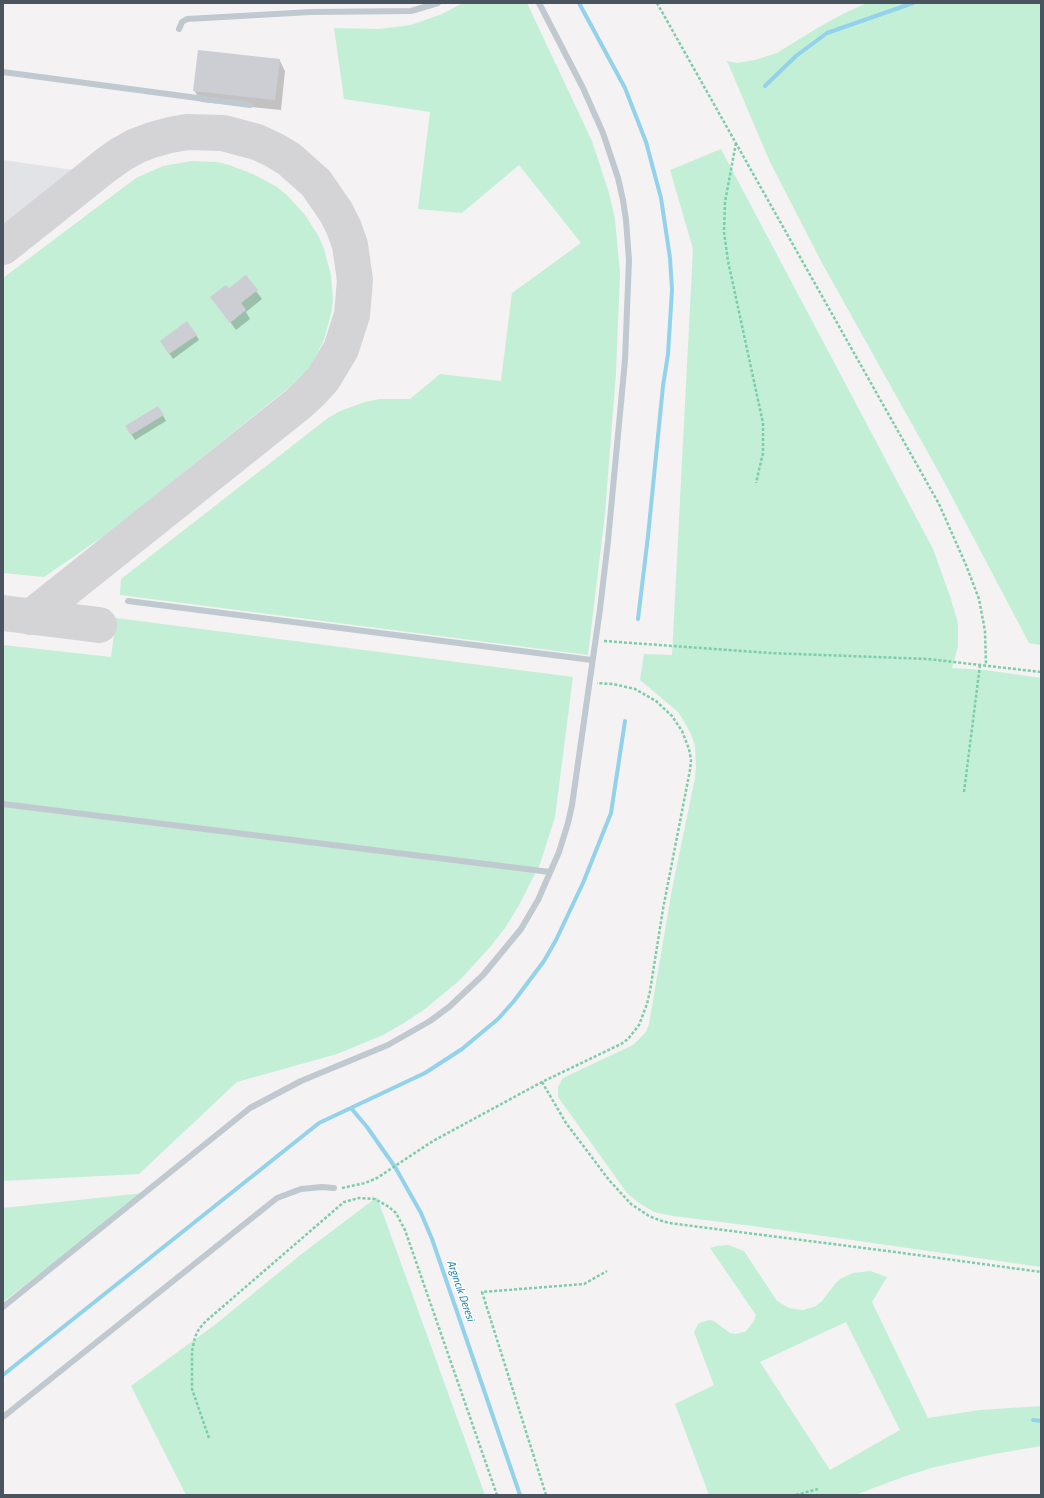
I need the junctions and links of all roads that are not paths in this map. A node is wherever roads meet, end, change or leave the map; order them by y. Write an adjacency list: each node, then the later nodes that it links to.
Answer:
1 (438, 3): 3 (lane)
2 (539, 3): 7 (lane)
3 (179, 29)
4 (3, 72): 5 (lane)
5 (250, 105)
6 (128, 601): 7 (lane)
7 (592, 660): 9 (lane)
8 (3, 804): 9 (lane)
9 (550, 872): 11 (lane)
10 (334, 1188): 12 (lane)
11 (3, 1307)
12 (3, 1417)

